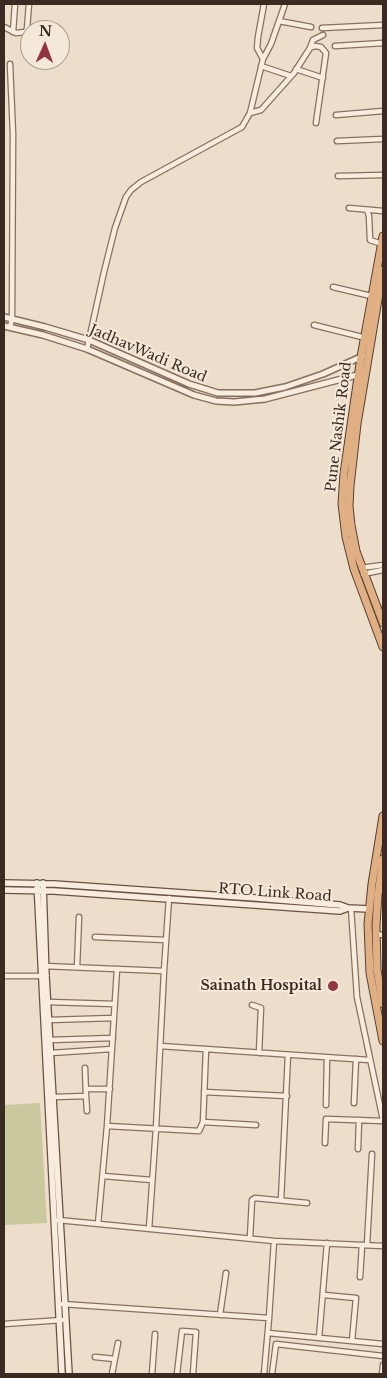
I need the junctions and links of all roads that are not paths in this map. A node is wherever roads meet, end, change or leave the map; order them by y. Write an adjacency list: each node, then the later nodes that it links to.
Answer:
1 (15, 4): 10 (street)
2 (29, 4): 10 (street)
3 (264, 4): 15 (street)
4 (285, 4): 5 (street)
5 (279, 20): 7 (street); 15 (street)
6 (383, 25): 9 (street)
7 (310, 27)
8 (4, 28): 10 (street)
9 (322, 28)
10 (12, 32)
11 (323, 34): 14 (street)
12 (383, 43): 13 (street)
13 (335, 46)
14 (310, 48): 18 (street); 20 (street)
15 (263, 59): 17 (street)
16 (10, 64): 38 (street)
17 (261, 66): 19 (street); 22 (street)
18 (296, 69): 19 (street); 20 (street)
19 (291, 76): 22 (street)
20 (323, 78): 24 (street)
21 (383, 110): 23 (street)
22 (250, 113): 43 (street)
23 (336, 115)
24 (316, 123)
25 (383, 138): 26 (street)
26 (337, 140)
27 (383, 175): 28 (street)
28 (338, 176)
29 (349, 208): 30 (street)
30 (367, 210): 31 (street); 33 (street)
31 (383, 211)
32 (383, 236): 33 (highway, Pune Nashik Road)
33 (382, 244): 36 (highway, Pune Nashik Road)
34 (383, 270): 42 (highway, Pune Nashik Road)
35 (333, 287): 36 (street)
36 (371, 296): 42 (highway, Pune Nashik Road)
37 (4, 317): 38 (street, JadhavWadi Road)
38 (12, 319): 41 (street); 43 (street, JadhavWadi Road)
39 (314, 325): 42 (street)
40 (4, 326): 41 (street, JadhavWadi Road)
41 (10, 327): 44 (street, JadhavWadi Road)
42 (367, 339): 45 (highway, Pune Nashik Road); 46 (highway, Pune Nashik Road)
43 (89, 340): 44 (street); 46 (street, JadhavWadi Road)
44 (87, 349): 47 (street, JadhavWadi Road)
45 (369, 354): 46 (street, JadhavWadi Road); 47 (highway, Pune Nashik Road)
46 (361, 356): 47 (highway, Pune Nashik Road)
47 (362, 374): 50 (highway, Pune Nashik Road)
48 (383, 564): 50 (street)
49 (383, 570): 50 (street)
50 (359, 571): 51 (highway, Pune Nashik Road); 52 (highway, Pune Nashik Road)
51 (383, 623)
52 (383, 647)
53 (383, 816): 63 (highway)
54 (383, 859): 55 (highway)
55 (382, 879): 65 (highway)
56 (4, 882): 57 (main road, RTO Link Road)
57 (40, 883): 59 (main road); 60 (main road, RTO Link Road)
58 (4, 890): 59 (main road, RTO Link Road)
59 (40, 890): 61 (main road, RTO Link Road); 68 (main road)
60 (170, 892): 61 (street); 62 (main road, RTO Link Road)
61 (169, 899): 62 (main road, RTO Link Road); 67 (street)
62 (350, 908): 63 (main road); 91 (street)
63 (369, 909): 82 (highway)
64 (79, 917): 69 (street)
65 (380, 934): 76 (highway)
66 (95, 937): 67 (street)
67 (166, 940): 71 (street)
68 (43, 966): 69 (street); 73 (main road)
69 (76, 967): 70 (street)
70 (117, 969): 71 (street); 75 (street)
71 (164, 971): 83 (street)
72 (4, 976): 73 (street)
73 (43, 976): 74 (main road); 115 (main road)
74 (48, 1002): 75 (street); 79 (main road)
75 (115, 1004): 78 (street)
76 (383, 1004)
77 (252, 1005): 87 (street)
78 (114, 1018): 79 (street); 80 (street)
79 (49, 1020): 81 (main road)
80 (113, 1038): 81 (street); 84 (street)
81 (50, 1040): 86 (main road)
82 (383, 1041)
83 (160, 1046): 85 (street); 107 (street)
84 (112, 1049): 86 (street); 93 (street)
85 (206, 1049): 87 (street); 95 (street)
86 (51, 1053): 98 (main road)
87 (258, 1053): 88 (street)
88 (288, 1055): 89 (street); 97 (street)
89 (328, 1058): 90 (street); 100 (street)
90 (356, 1059): 91 (street); 99 (street)
91 (369, 1060): 103 (street)
92 (84, 1068): 94 (street)
93 (110, 1088): 94 (street); 106 (street)
94 (86, 1089): 96 (street)
95 (204, 1092): 97 (street); 104 (street)
96 (86, 1096): 98 (street); 101 (street)
97 (287, 1096): 113 (street)
98 (54, 1097): 115 (main road)
99 (354, 1103)
100 (326, 1105)
101 (87, 1111)
102 (359, 1120): 103 (street); 108 (street); 109 (street)
103 (383, 1120)
104 (203, 1122): 105 (street); 107 (street)
105 (256, 1125)
106 (107, 1126): 107 (street); 111 (street)
107 (156, 1128): 112 (street)
108 (325, 1143)
109 (358, 1149)
110 (372, 1154): 121 (street)
111 (103, 1176): 112 (street); 116 (street)
112 (152, 1180): 117 (street)
113 (282, 1200): 114 (street); 118 (street)
114 (307, 1203)
115 (57, 1220): 116 (street); 126 (main road)
116 (98, 1224): 117 (street)
117 (149, 1229): 118 (street)
118 (250, 1238): 119 (street)
119 (274, 1241): 120 (street); 128 (street)
120 (328, 1244): 121 (street); 125 (street)
121 (365, 1245): 122 (street); 124 (street)
122 (383, 1246)
123 (226, 1273): 127 (street)
124 (360, 1277)
125 (324, 1295): 133 (street); 134 (street)
126 (61, 1304): 127 (street); 129 (main road)
127 (220, 1315): 128 (street)
128 (269, 1318): 131 (street)
129 (63, 1320): 130 (street); 141 (main road); 142 (main road)
130 (4, 1324)
131 (268, 1333): 133 (street); 147 (street)
132 (155, 1334): 144 (street)
133 (319, 1338): 134 (street)
134 (352, 1341): 136 (street)
135 (118, 1342): 139 (street)
136 (383, 1344)
137 (383, 1356): 148 (street)
138 (95, 1357): 139 (street)
139 (115, 1359): 143 (street)
140 (383, 1365): 149 (street)
141 (62, 1374)
142 (69, 1374)
143 (112, 1374)
144 (152, 1374)
145 (177, 1374): 146 (street)
146 (193, 1374)
147 (264, 1374)
148 (272, 1374)
149 (382, 1374)

